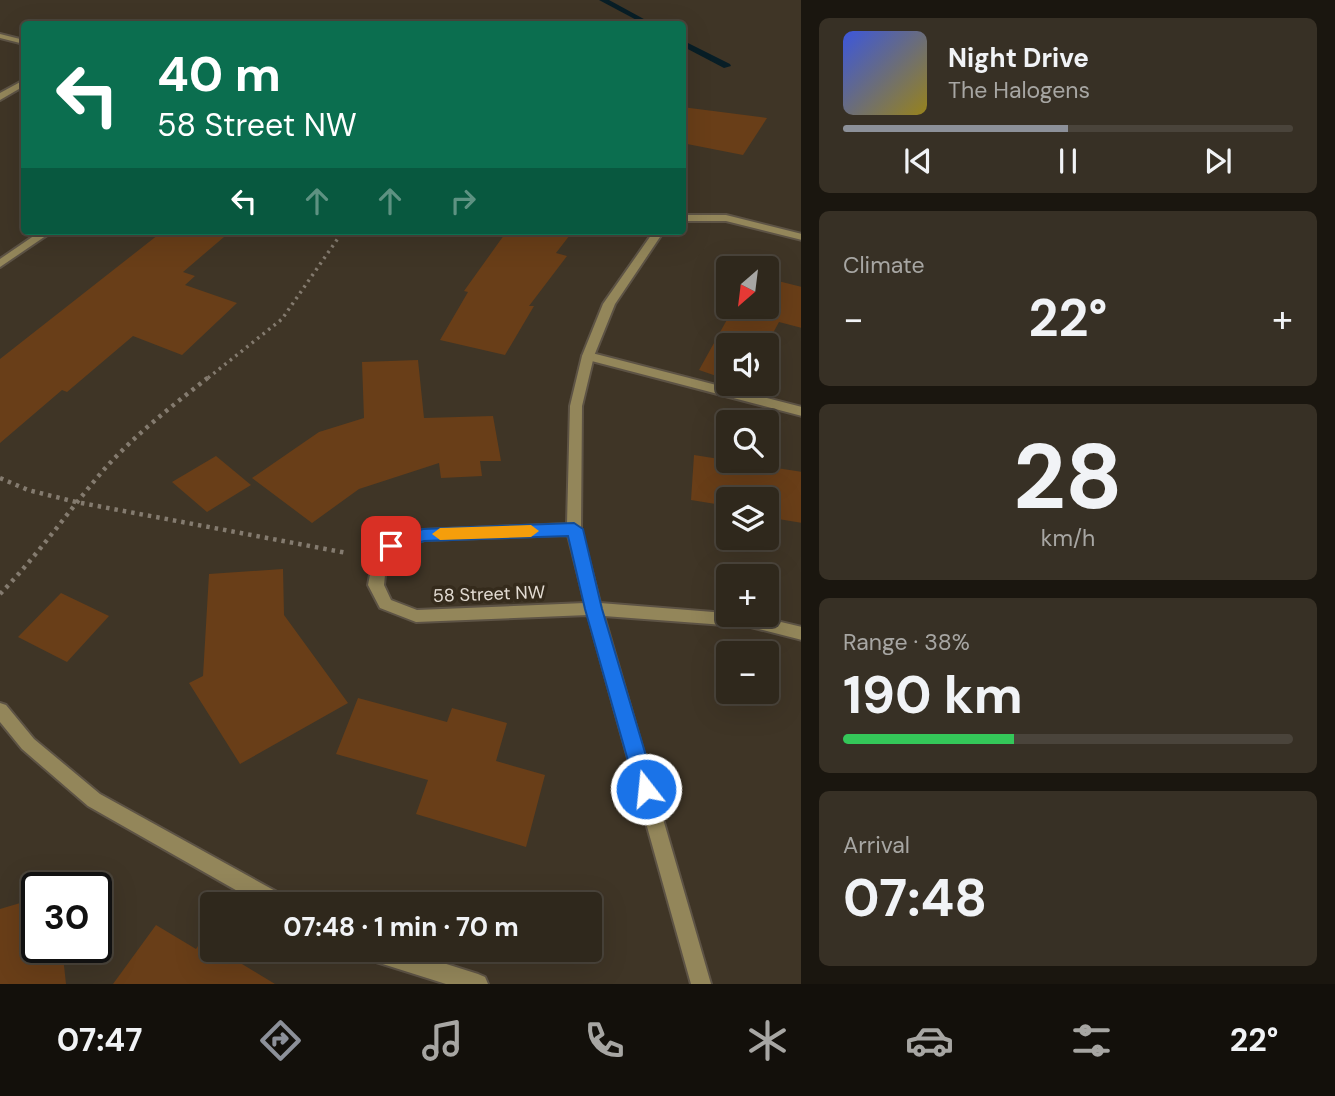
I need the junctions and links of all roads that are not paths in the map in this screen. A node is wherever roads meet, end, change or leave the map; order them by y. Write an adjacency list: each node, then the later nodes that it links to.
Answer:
1 (0, 36): 2 (street)
2 (21, 41)
3 (21, 85): 4 (street)
4 (0, 97)
5 (686, 217): 8 (street)
6 (42, 235): 9 (street)
7 (656, 235): 10 (street)
8 (801, 237)
9 (0, 264)
10 (587, 356): 11 (street); 12 (street)
11 (801, 412)
12 (574, 529): 13 (street); 13 (street, 58 Street NW)
13 (593, 609): 14 (street, 58 Street NW); 19 (street)
14 (801, 634)
15 (0, 710): 16 (street)
16 (258, 892)
17 (408, 962): 18 (street)
18 (478, 984)
19 (701, 984)

